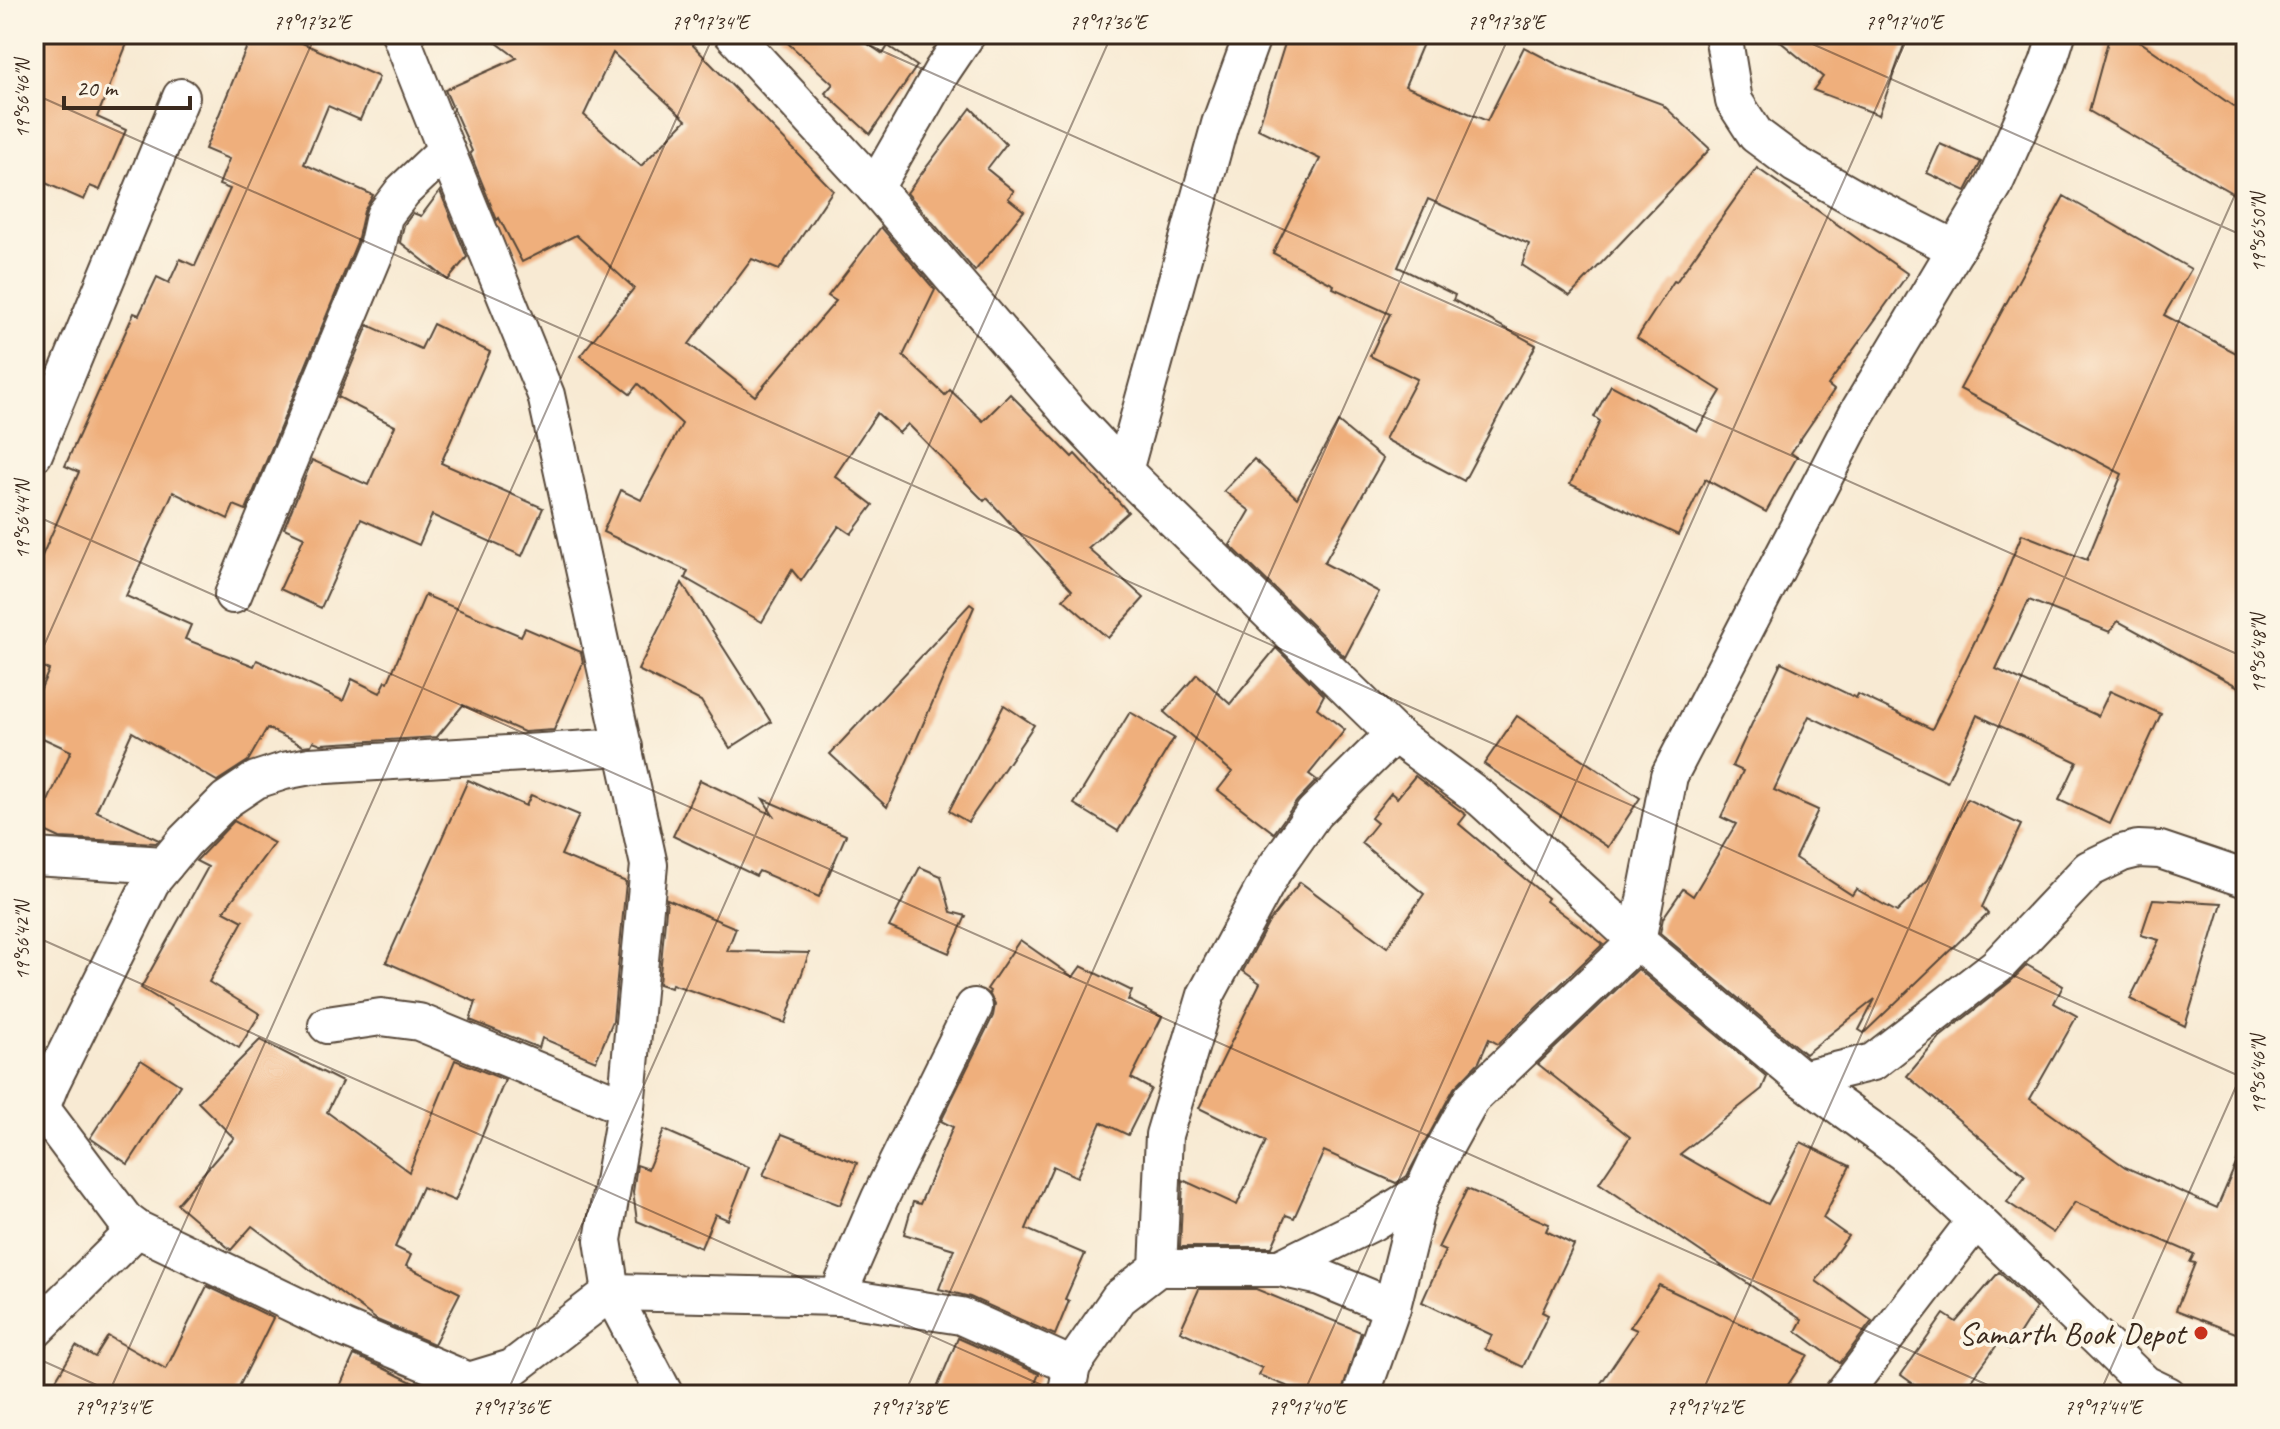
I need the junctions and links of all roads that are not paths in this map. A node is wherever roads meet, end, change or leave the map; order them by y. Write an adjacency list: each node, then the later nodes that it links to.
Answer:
1 (400, 34): 8 (street)
2 (733, 34): 9 (street)
3 (967, 34): 9 (street)
4 (1253, 34): 12 (street)
5 (1723, 34): 10 (street)
6 (2057, 34): 10 (street)
7 (181, 97): 11 (street)
8 (446, 150): 13 (street); 15 (street)
9 (875, 188): 12 (street)
10 (1956, 249): 19 (street)
11 (34, 454)
12 (1124, 471): 14 (street)
13 (233, 595)
14 (1394, 734): 19 (street); 28 (street)
15 (624, 747): 17 (street); 24 (street)
16 (34, 857): 17 (street)
17 (165, 865): 23 (street)
18 (2246, 879): 22 (street)
19 (1637, 941): 22 (street); 25 (street)
20 (974, 1007): 31 (street)
21 (327, 1025): 24 (street)
22 (1802, 1079): 26 (street)
23 (38, 1107): 27 (street)
24 (626, 1107): 30 (street)
25 (1423, 1191): 29 (street); 32 (street)
26 (1976, 1220): 38 (street); 39 (street)
27 (137, 1229): 33 (street); 35 (street)
28 (1158, 1268): 29 (street); 34 (street)
29 (1280, 1268): 32 (street)
30 (611, 1292): 31 (street); 35 (street); 36 (street)
31 (840, 1297): 34 (street)
32 (1392, 1307): 37 (street)
33 (34, 1331)
34 (1069, 1380)
35 (466, 1388)
36 (665, 1395)
37 (1361, 1395)
38 (1842, 1395)
39 (2168, 1395)

